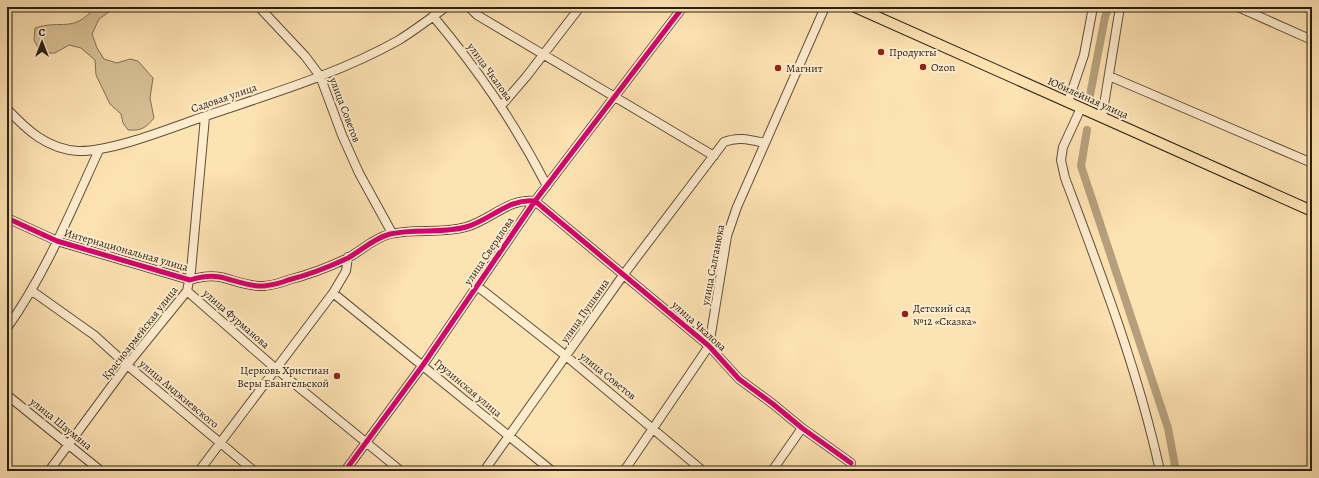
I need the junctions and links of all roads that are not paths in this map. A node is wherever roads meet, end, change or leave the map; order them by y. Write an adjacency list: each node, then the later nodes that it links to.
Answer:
1 (259, 7): 14 (street, улица Советов)
2 (446, 7): 11 (street, Садовая улица)
3 (469, 7): 13 (street)
4 (580, 7): 13 (street)
5 (683, 7): 16 (street, улица Свердлова)
6 (825, 7): 23 (street, улица Салганюка)
7 (855, 7): 17 (main road, Юбилейная улица)
8 (1092, 7): 17 (street)
9 (1120, 7): 15 (street)
10 (1238, 7): 12 (street)
11 (433, 16): 14 (street, Садовая улица); 18 (street, улица Чкалова)
12 (1312, 40)
13 (543, 56): 16 (street); 18 (street)
14 (320, 76): 21 (street, Садовая улица); 31 (street, улица Советов)
15 (1109, 76): 22 (street); 26 (street)
16 (614, 97): 25 (street); 27 (street, улица Свердлова)
17 (1068, 102): 19 (main road, Юбилейная улица)
18 (501, 106): 27 (street, улица Чкалова)
19 (1081, 108): 22 (main road, Юбилейная улица); 65 (street)
20 (7, 109): 24 (street, Садовая улица)
21 (205, 117): 24 (street, Садовая улица); 35 (street, Красноармейская улица)
22 (1102, 117): 29 (main road, Юбилейная улица)
23 (765, 143): 25 (street, улица Пушкина); 41 (street, улица Салганюка)
24 (99, 150): 32 (street)
25 (714, 156): 34 (street, улица Пушкина)
26 (1312, 163)
27 (547, 186): 28 (street, улица Свердлова)
28 (536, 201): 31 (street, Интернациональная улица); 34 (street, улица Чкалова); 36 (street, улица Свердлова)
29 (1312, 211)
30 (7, 218): 32 (street, Интернациональная улица)
31 (392, 233): 33 (street, Интернациональная улица)
32 (58, 241): 35 (street, Интернациональная улица); 37 (street)
33 (348, 257): 35 (street, Интернациональная улица); 39 (street)
34 (624, 274): 41 (street, улица Чкалова); 42 (street, улица Пушкина)
35 (190, 280): 38 (street, Красноармейская улица)
36 (477, 286): 42 (street, улица Советов); 44 (street, улица Свердлова)
37 (32, 291): 40 (street); 43 (street, улица Анджиевского)
38 (187, 291): 43 (street, Красноармейская улица); 45 (street, улица Фурманова)
39 (333, 293): 44 (street, Грузинская улица); 45 (street)
40 (7, 328)
41 (709, 346): 47 (street, улица Салганюка); 48 (street, улица Чкалова)
42 (566, 356): 47 (street, улица Советов); 49 (street, улица Пушкина)
43 (127, 365): 50 (street, улица Анджиевского); 52 (street, Красноармейская улица)
44 (423, 365): 49 (street, Грузинская улица); 51 (street, улица Свердлова)
45 (275, 368): 50 (street); 51 (street, улица Фурманова)
46 (7, 395): 52 (street, улица Шаумяна)
47 (653, 428): 62 (street, улица Салганюка); 63 (street, улица Советов)
48 (802, 428): 53 (street, улица Чкалова); 64 (street)
49 (509, 436): 60 (street, улица Пушкина); 61 (street, Грузинская улица)
50 (220, 442): 56 (street); 57 (street, улица Анджиевского)
51 (366, 442): 58 (street, улица Свердлова); 59 (street, улица Фурманова)
52 (68, 444): 54 (street, Красноармейская улица); 55 (street, улица Шаумяна)
53 (851, 463)
54 (49, 471)
55 (101, 471)
56 (199, 471)
57 (254, 471)
58 (345, 471)
59 (401, 471)
60 (484, 471)
61 (552, 471)
62 (624, 471)
63 (703, 471)
64 (772, 471)
65 (1160, 471)

